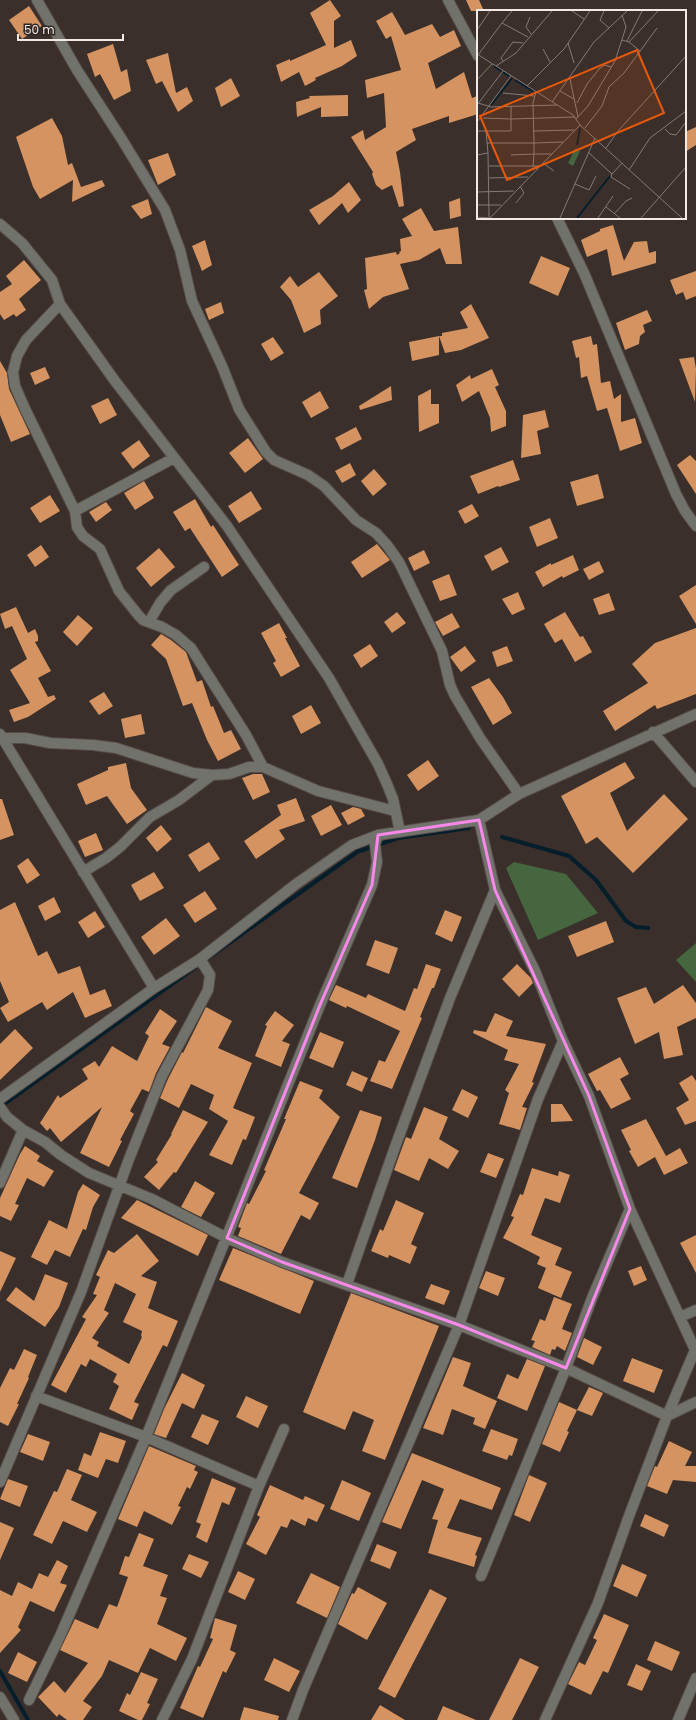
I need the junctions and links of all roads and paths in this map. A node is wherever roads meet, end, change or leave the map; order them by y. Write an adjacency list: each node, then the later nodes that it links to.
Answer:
1 (37, 0): 18 (street)
2 (448, 0): 3 (street)
3 (477, 54)
4 (558, 219): 9 (street)
5 (0, 224): 6 (street)
6 (60, 304): 7 (street); 8 (street)
7 (174, 458): 8 (street); 19 (street)
8 (75, 511): 11 (street)
9 (696, 526)
10 (204, 567): 11 (street)
11 (149, 622): 15 (street)
12 (696, 714): 13 (street)
13 (653, 732): 17 (street); 18 (street)
14 (1, 736): 16 (street); 23 (street)
15 (263, 767): 16 (street); 19 (street)
16 (212, 775): 23 (street)
17 (696, 782)
18 (519, 794): 20 (street)
19 (395, 811): 21 (street)
20 (479, 820): 21 (street); 24 (street)
21 (400, 832): 22 (street)
22 (376, 839): 25 (street); 34 (street)
23 (83, 872): 26 (street)
24 (495, 890): 27 (street); 35 (street)
25 (201, 962): 26 (street); 32 (street)
26 (154, 988): 28 (street)
27 (563, 1041): 33 (street); 38 (street)
28 (0, 1099)
29 (0, 1107): 30 (street)
30 (22, 1130): 31 (street); 32 (street)
31 (0, 1183)
32 (120, 1187): 34 (street); 41 (street)
33 (630, 1209): 37 (street); 40 (street)
34 (227, 1238): 35 (street); 45 (street)
35 (347, 1284): 38 (street)
36 (696, 1310): 37 (street)
37 (680, 1317): 39 (street)
38 (459, 1325): 40 (street); 54 (street)
39 (696, 1351): 43 (street)
40 (566, 1368): 43 (street); 48 (street)
41 (36, 1396): 45 (street); 46 (street)
42 (696, 1402): 43 (street)
43 (667, 1416): 55 (street)
44 (284, 1429): 47 (street)
45 (146, 1437): 47 (street); 51 (street)
46 (0, 1482)
47 (259, 1486): 53 (street)
48 (481, 1576)
49 (696, 1678): 56 (street)
50 (0, 1697): 52 (street)
51 (29, 1700)
52 (14, 1720)
53 (162, 1720)
54 (292, 1720)
55 (545, 1720)
56 (678, 1720)

